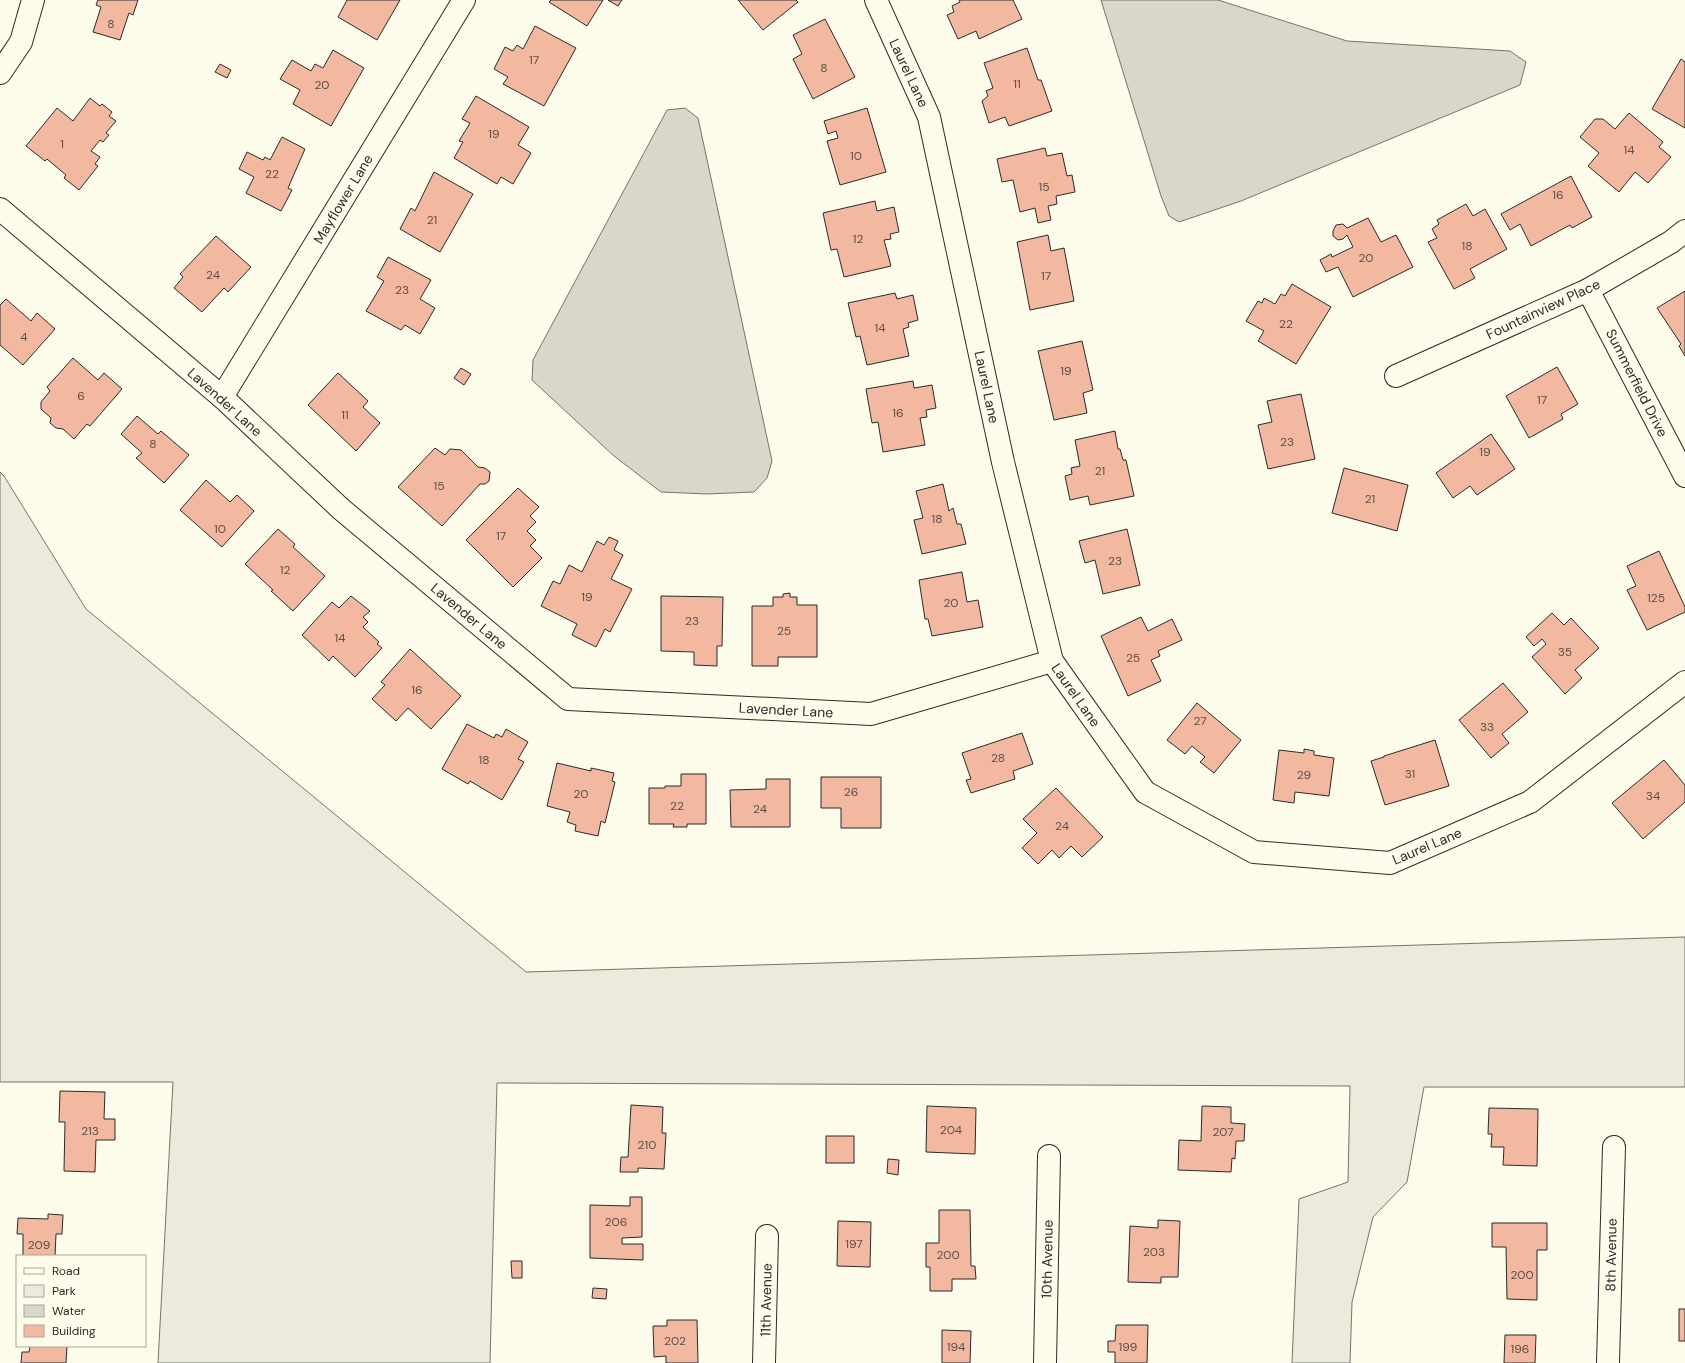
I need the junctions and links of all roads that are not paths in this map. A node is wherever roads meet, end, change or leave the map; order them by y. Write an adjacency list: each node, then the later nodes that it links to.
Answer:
1 (33, 0): 4 (street)
2 (464, 0): 9 (street, Mayflower Lane)
3 (876, 0): 11 (street, Laurel Lane)
4 (0, 73)
5 (0, 208): 9 (street, Lavender Lane)
6 (1685, 231): 7 (street, Fountainview Place)
7 (1588, 290): 8 (street, Fountainview Place); 10 (street, Summerfield Drive)
8 (1396, 376)
9 (222, 397): 11 (street, Lavender Lane)
10 (1685, 476)
11 (1052, 661): 12 (street, Laurel Lane)
12 (1685, 682)
13 (1614, 1147): 18 (street, 8th Avenue)
14 (1049, 1156): 17 (street, 10th Avenue)
15 (767, 1236): 16 (street, 11th Avenue)
16 (764, 1363)
17 (1045, 1363)
18 (1608, 1363)

